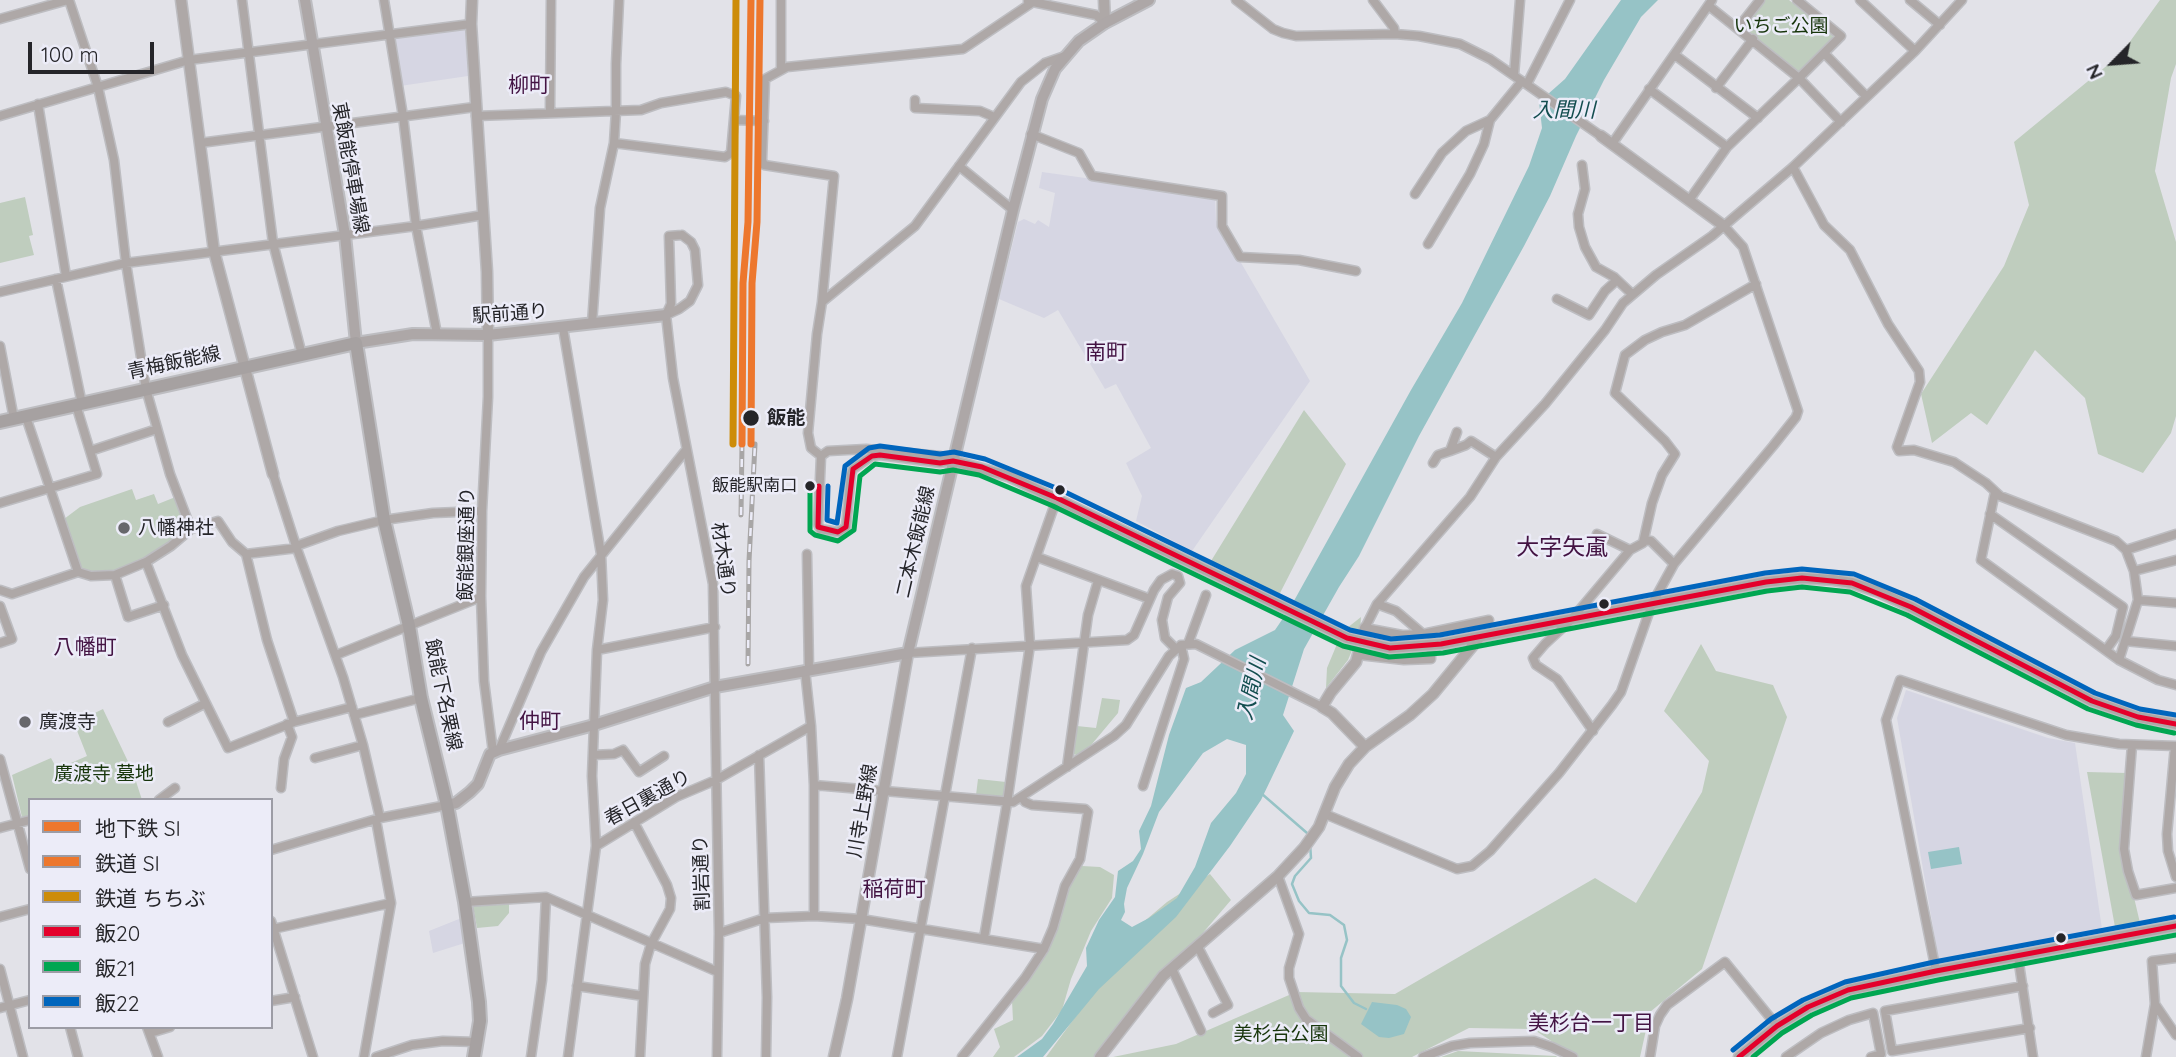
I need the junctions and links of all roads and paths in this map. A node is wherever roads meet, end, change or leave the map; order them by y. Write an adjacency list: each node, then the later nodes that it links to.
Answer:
1 (68, 0): 24 (street); 42 (street)
2 (181, 0): 38 (street)
3 (242, 0): 34 (street)
4 (305, 0): 32 (main road, 東飯能停車場線)
5 (384, 0): 30 (street)
6 (472, 0): 26 (street)
7 (551, 0): 50 (street)
8 (619, 0): 49 (street)
9 (781, 0): 39 (street)
10 (1104, 0): 25 (street)
11 (1149, 0): 25 (main road, 二本木飯能線)
12 (1236, 0): 29 (street)
13 (1373, 0): 29 (street)
14 (1520, 0): 41 (street)
15 (1570, 0): 41 (street)
16 (1760, 0): 28 (street)
17 (1797, 0): 23 (street)
18 (1860, 0): 33 (street)
19 (1910, 0): 27 (street)
20 (1962, 0): 27 (street)
21 (1030, 1): 25 (street); 39 (street)
22 (1710, 3): 28 (street); 36 (street)
23 (1809, 4): 35 (street)
24 (0, 19)
25 (1105, 23): 37 (main road, 二本木飯能線)
26 (471, 24): 30 (street); 48 (street)
27 (1941, 25): 33 (street)
28 (1738, 28): 31 (street)
29 (1395, 34): 41 (street)
30 (389, 35): 32 (street); 52 (street)
31 (1753, 40): 40 (street); 43 (street)
32 (312, 44): 34 (street); 59 (main road, 東飯能停車場線)
33 (1915, 51): 45 (street)
34 (250, 52): 38 (street); 61 (street)
35 (1824, 53): 40 (street); 45 (street)
36 (1675, 55): 43 (street); 44 (street)
37 (1065, 56): 53 (street); 60 (main road, 二本木飯能線)
38 (189, 60): 42 (street); 63 (street)
39 (781, 70): 57 (street)
40 (1799, 78): 54 (street); 58 (street)
41 (1523, 82): 56 (street); 62 (street)
42 (98, 87): 47 (street); 80 (street)
43 (1716, 88): 54 (street)
44 (1649, 89): 65 (street); 66 (street)
45 (1866, 96): 58 (street)
46 (915, 100): 53 (street)
47 (38, 104): 51 (street); 82 (street)
48 (475, 111): 50 (street); 52 (street); 73 (street)
49 (616, 111): 50 (street); 55 (street); 64 (street)
50 (550, 112)
51 (0, 116)
52 (403, 116): 59 (street); 74 (street)
53 (994, 117): 68 (street)
54 (1758, 118): 66 (street)
55 (734, 120): 57 (street); 64 (street)
56 (1490, 120): 70 (street); 78 (street)
57 (764, 121): 89 (street)
58 (1842, 122): 69 (street)
59 (325, 127): 61 (street); 76 (main road, 東飯能停車場線)
60 (1031, 134): 72 (main road, 二本木飯能線); 81 (street)
61 (260, 135): 63 (street); 77 (street)
62 (1601, 136): 65 (street)
63 (200, 142): 79 (street)
64 (614, 143): 91 (street)
65 (1612, 145): 71 (street)
66 (1727, 146): 71 (street)
67 (1582, 165): 84 (street)
68 (959, 166): 72 (street); 89 (street)
69 (1793, 167): 75 (street); 115 (street)
70 (1415, 194)
71 (1690, 199): 75 (street)
72 (1013, 210): 111 (main road, 二本木飯能線)
73 (483, 215): 74 (street); 94 (street)
74 (416, 226): 76 (street); 93 (street)
75 (1724, 226): 85 (street); 87 (street)
76 (345, 235): 77 (street); 95 (main road, 東飯能停車場線)
77 (273, 243): 79 (street); 97 (street)
78 (1428, 244)
79 (214, 251): 80 (street); 99 (street)
80 (126, 263): 82 (street); 100 (street)
81 (1356, 271)
82 (66, 276): 83 (street)
83 (55, 279): 86 (street); 101 (street)
84 (1617, 280): 87 (street); 88 (street)
85 (1756, 284): 124 (street); 134 (street)
86 (0, 292)
87 (1632, 294): 110 (street)
88 (1557, 299)
89 (822, 302): 109 (street)
90 (666, 315): 90 (street, 材木通り); 91 (main road, 駅前通り); 106 (street, 材木通り)
91 (592, 324): 92 (main road, 駅前通り)
92 (563, 328): 94 (main road, 駅前通り); 129 (street)
93 (437, 334): 94 (main road, 駅前通り); 95 (main road, 駅前通り)
94 (488, 335): 118 (street, 飯能銀座通り)
95 (356, 343): 97 (main road, 青梅飯能線); 120 (main road, 飯能下名栗線)
96 (0, 346): 98 (street)
97 (302, 355): 99 (main road, 青梅飯能線)
98 (1, 358): 102 (street)
99 (244, 368): 100 (main road, 青梅飯能線); 113 (street)
100 (146, 389): 101 (main road, 青梅飯能線); 104 (street)
101 (79, 405): 102 (main road, 青梅飯能線); 107 (street)
102 (20, 418): 103 (main road, 青梅飯能線); 114 (street)
103 (0, 422)
104 (157, 429): 107 (street); 121 (street)
105 (1457, 432): 108 (street)
106 (687, 450): 129 (street); 153 (street, 材木通り)
107 (90, 451): 114 (street)
108 (1450, 451): 110 (street); 112 (street)
109 (821, 456): 111 (street); 111 (street)
110 (1496, 457): 147 (street)
111 (953, 461): 116 (street); 166 (main road, 二本木飯能線)
112 (1433, 463)
113 (273, 474): 125 (street)
114 (50, 489): 117 (street); 136 (street)
115 (1995, 492): 119 (street); 127 (street)
116 (1058, 498): 131 (street); 156 (street, bridge)
117 (0, 503)
118 (482, 511): 120 (street); 142 (street, 飯能銀座通り)
119 (1990, 514): 165 (street); 165 (street)
120 (384, 520): 125 (street); 152 (main road, 飯能下名栗線)
121 (191, 529): 128 (street); 133 (street)
122 (1597, 534): 126 (street)
123 (2176, 534): 127 (street)
124 (1645, 540): 126 (street); 134 (street)
125 (296, 547): 128 (street); 167 (street)
126 (1630, 550): 151 (street)
127 (2126, 550): 135 (street)
128 (246, 554): 178 (street)
129 (601, 554): 164 (street); 187 (street)
130 (807, 554): 170 (street)
131 (1037, 557): 138 (street); 160 (street)
132 (2176, 560): 135 (street)
133 (146, 562): 137 (street); 149 (street)
134 (1674, 564): 148 (street)
135 (2134, 571): 144 (street)
136 (78, 572): 137 (street); 140 (street)
137 (115, 575): 149 (street)
138 (1098, 581): 143 (street); 159 (street)
139 (0, 590): 140 (street)
140 (12, 594): 145 (street)
141 (1206, 595): 161 (street)
142 (481, 597): 152 (street); 187 (street, 飯能銀座通り)
143 (1150, 599): 159 (street); 161 (street)
144 (2138, 600): 146 (street); 157 (street)
145 (0, 603): 158 (street)
146 (2176, 603)
147 (1377, 604): 154 (street); 155 (street)
148 (1652, 604): 151 (street); 179 (street); 182 (street)
149 (164, 606): 174 (street)
150 (1489, 620): 155 (street)
151 (1571, 620): 156 (street); 182 (street)
152 (409, 626): 167 (street); 173 (main road, 飯能下名栗線)
153 (715, 627): 164 (street); 172 (street, 材木通り)
154 (1365, 628): 155 (street); 168 (street)
155 (1427, 634): 168 (street)
156 (1479, 638): 186 (street)
157 (2125, 641): 162 (street); 169 (street)
158 (0, 643)
159 (1086, 644): 160 (street); 193 (street)
160 (1030, 645): 163 (street); 204 (street)
161 (1185, 645): 175 (street); 193 (street); 197 (street)
162 (2176, 646)
163 (972, 648): 166 (street); 201 (street)
164 (597, 650): 180 (street)
165 (2106, 650): 169 (street)
166 (908, 653): 170 (main road); 200 (street, 川寺上野線)
167 (336, 654): 176 (street)
168 (1359, 655): 175 (street)
169 (2119, 660): 171 (street)
170 (807, 670): 172 (main road); 181 (street)
171 (2176, 685)
172 (715, 687): 180 (main road); 195 (street, 割岩通り)
173 (421, 698): 176 (street); 205 (main road, 飯能下名栗線)
174 (204, 704): 177 (street); 178 (street)
175 (1322, 707): 186 (street)
176 (353, 711): 178 (street); 183 (street)
177 (168, 722)
178 (291, 723): 199 (street)
179 (2176, 723)
180 (594, 725): 187 (main road); 188 (street)
181 (811, 726): 189 (street, 春日裏通り); 196 (street)
182 (1592, 731): 206 (street)
183 (363, 745): 191 (street); 207 (street)
184 (2133, 745): 185 (street); 217 (street); 240 (street)
185 (2175, 746): 216 (street)
186 (1365, 747): 206 (street)
187 (496, 751): 205 (main road)
188 (593, 755): 190 (street); 212 (street)
189 (759, 755): 195 (street, 春日裏通り); 225 (street)
190 (664, 756)
191 (315, 758)
192 (0, 759): 194 (street)
193 (1067, 767): 202 (street)
194 (2, 776): 210 (street)
195 (716, 780): 209 (street, 春日裏通り); 231 (street, 割岩通り)
196 (814, 785): 200 (street); 223 (street)
197 (1143, 786)
198 (175, 788): 203 (street)
199 (281, 788)
200 (885, 790): 201 (street); 226 (street, 川寺上野線)
201 (946, 797): 204 (street); 230 (street)
202 (1022, 797): 204 (street); 235 (street)
203 (162, 798)
204 (1007, 803): 232 (street)
205 (447, 805): 207 (street); 219 (main road, 飯能下名栗線)
206 (1325, 814): 215 (street)
207 (378, 819): 213 (street); 220 (street)
208 (28, 821): 210 (street)
209 (634, 822): 212 (street, 春日裏通り); 233 (street)
210 (18, 824): 211 (street); 214 (street)
211 (0, 828)
212 (596, 846): 222 (street)
213 (273, 849)
214 (28, 862)
215 (1278, 876): 234 (street); 275 (street)
216 (2176, 877)
217 (2176, 887)
218 (546, 897): 219 (street); 222 (street); 266 (street)
219 (465, 902): 258 (main road, 飯能下名栗線)
220 (391, 903): 227 (street); 263 (street)
221 (28, 910): 224 (street)
222 (587, 915): 233 (street); 242 (street)
223 (814, 916): 225 (street); 226 (street)
224 (0, 917)
225 (765, 918): 231 (street); 270 (street)
226 (861, 919): 230 (street); 271 (street, 川寺上野線)
227 (273, 925)
228 (2176, 926): 236 (street)
229 (273, 928): 245 (street)
230 (922, 930): 232 (street); 272 (street)
231 (719, 933): 241 (street, 割岩通り)
232 (984, 938): 235 (street)
233 (651, 944): 241 (street); 244 (street)
234 (1198, 947): 239 (street); 251 (street)
235 (1044, 948): 273 (street)
236 (2018, 957): 240 (street); 243 (street)
237 (2176, 958): 248 (street)
238 (0, 969): 249 (street)
239 (1172, 969): 256 (street); 274 (street)
240 (1936, 971): 252 (street)
241 (718, 972): 269 (street, 割岩通り)
242 (577, 986): 244 (street); 267 (street)
243 (2023, 986): 253 (street); 253 (street)
244 (643, 996): 268 (street)
245 (295, 997): 247 (street); 262 (street)
246 (28, 1001): 249 (street)
247 (273, 1002)
248 (2155, 1004): 257 (street); 283 (street)
249 (9, 1006): 250 (street); 259 (street)
250 (0, 1008)
251 (1213, 1013)
252 (1777, 1026): 278 (street); 279 (street)
253 (2030, 1028): 282 (street)
254 (71, 1029): 260 (street)
255 (149, 1030): 261 (street)
256 (1201, 1031)
257 (2176, 1035)
258 (477, 1042): 264 (street); 265 (main road, 飯能下名栗線)
259 (23, 1057)
260 (78, 1057)
261 (158, 1057)
262 (313, 1057)
263 (364, 1057)
264 (376, 1057)
265 (474, 1057)
266 (531, 1057)
267 (568, 1057)
268 (640, 1057)
269 (717, 1057)
270 (766, 1057)
271 (834, 1057)
272 (897, 1057)
273 (962, 1057)
274 (1100, 1057)
275 (1359, 1057)
276 (1423, 1057): 277 (street)
277 (1573, 1057)
278 (1650, 1057)
279 (1739, 1057)
280 (1786, 1057): 281 (street)
281 (1871, 1057)
282 (2033, 1057)
283 (2146, 1057)

